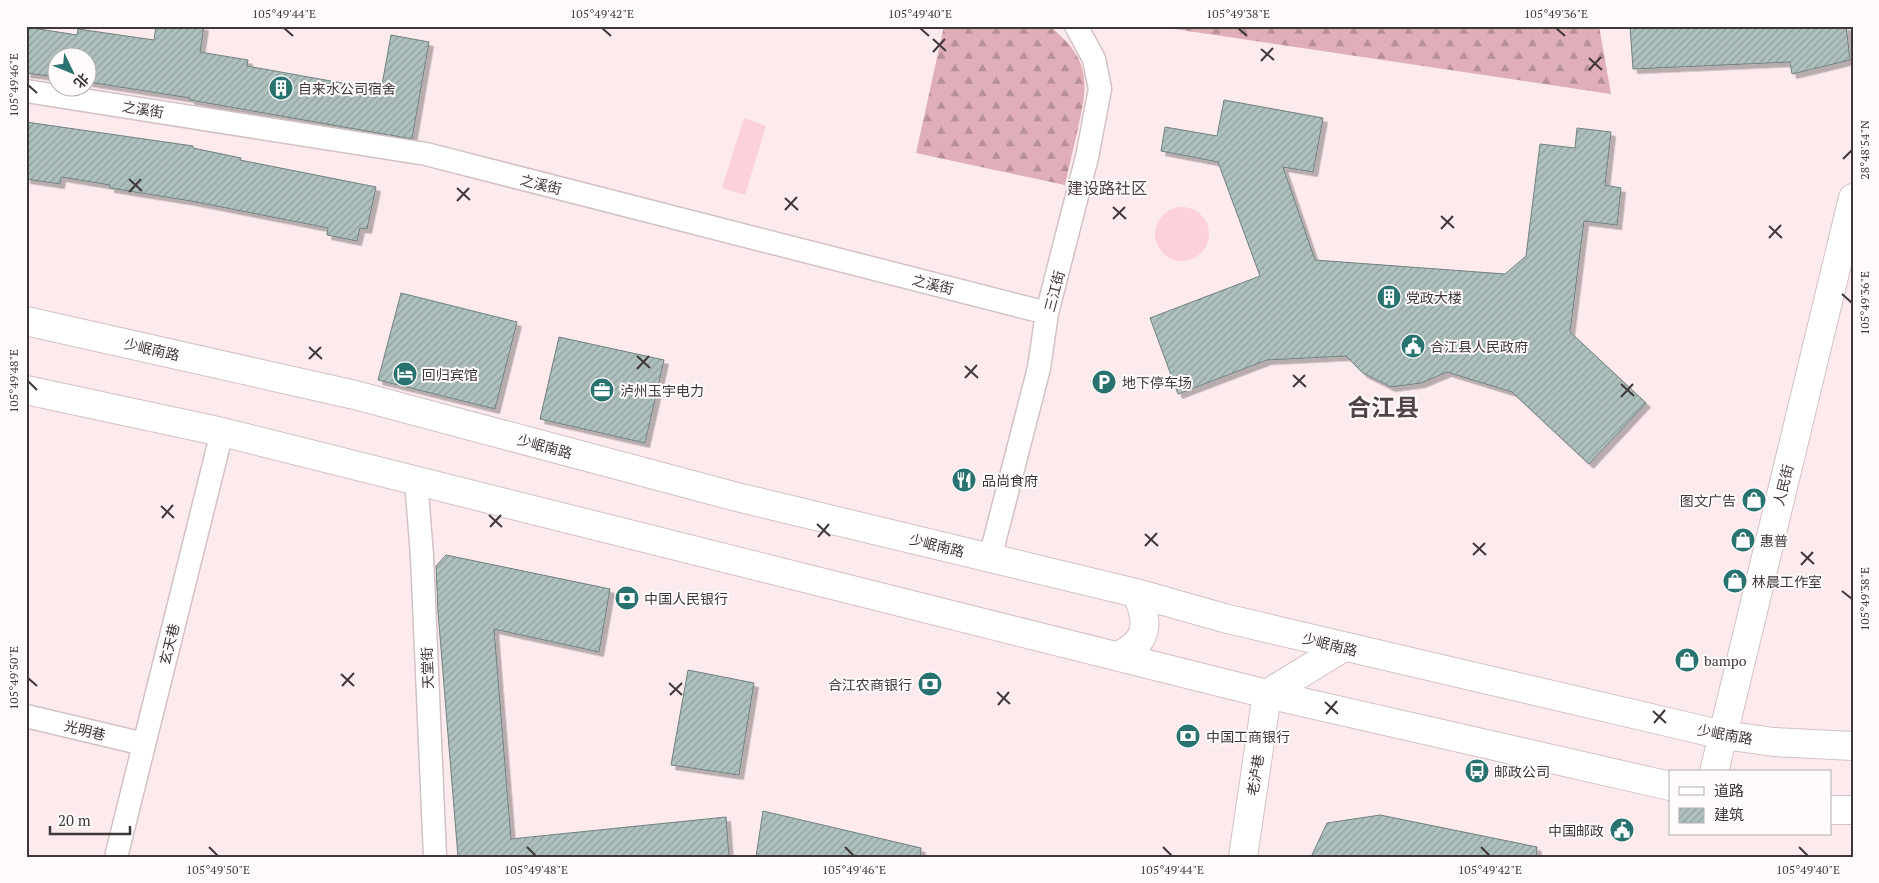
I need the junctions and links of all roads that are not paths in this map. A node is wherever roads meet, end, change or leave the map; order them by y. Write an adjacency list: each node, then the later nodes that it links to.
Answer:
1 (1076, 26): 4 (street, 三江街)
2 (26, 91): 4 (street, 之溪街)
3 (1853, 198): 15 (main road, 人民街)
4 (1047, 313): 9 (street, 三江街)
5 (26, 321): 9 (main road, 少岷南路)
6 (26, 390): 7 (main road)
7 (222, 432): 8 (main road); 16 (street, 玄天巷)
8 (416, 480): 12 (main road); 23 (street, 天堂街)
9 (990, 558): 10 (main road, 少岷南路)
10 (1136, 593): 11 (main road, 少岷南路); 12 (main road)
11 (1344, 648): 13 (main road); 15 (main road, 少岷南路)
12 (1116, 656): 13 (main road)
13 (1267, 694): 19 (main road); 24 (main road, 老泸巷)
14 (26, 716): 16 (street, 光明巷)
15 (1723, 735): 17 (main road, 少岷南路); 18 (main road, 人民街)
16 (144, 744): 22 (street, 玄天巷)
17 (1853, 746)
18 (1714, 770)
19 (1669, 786)
20 (1832, 810): 21 (main road)
21 (1853, 810)
22 (116, 857)
23 (435, 857)
24 (1242, 857)

